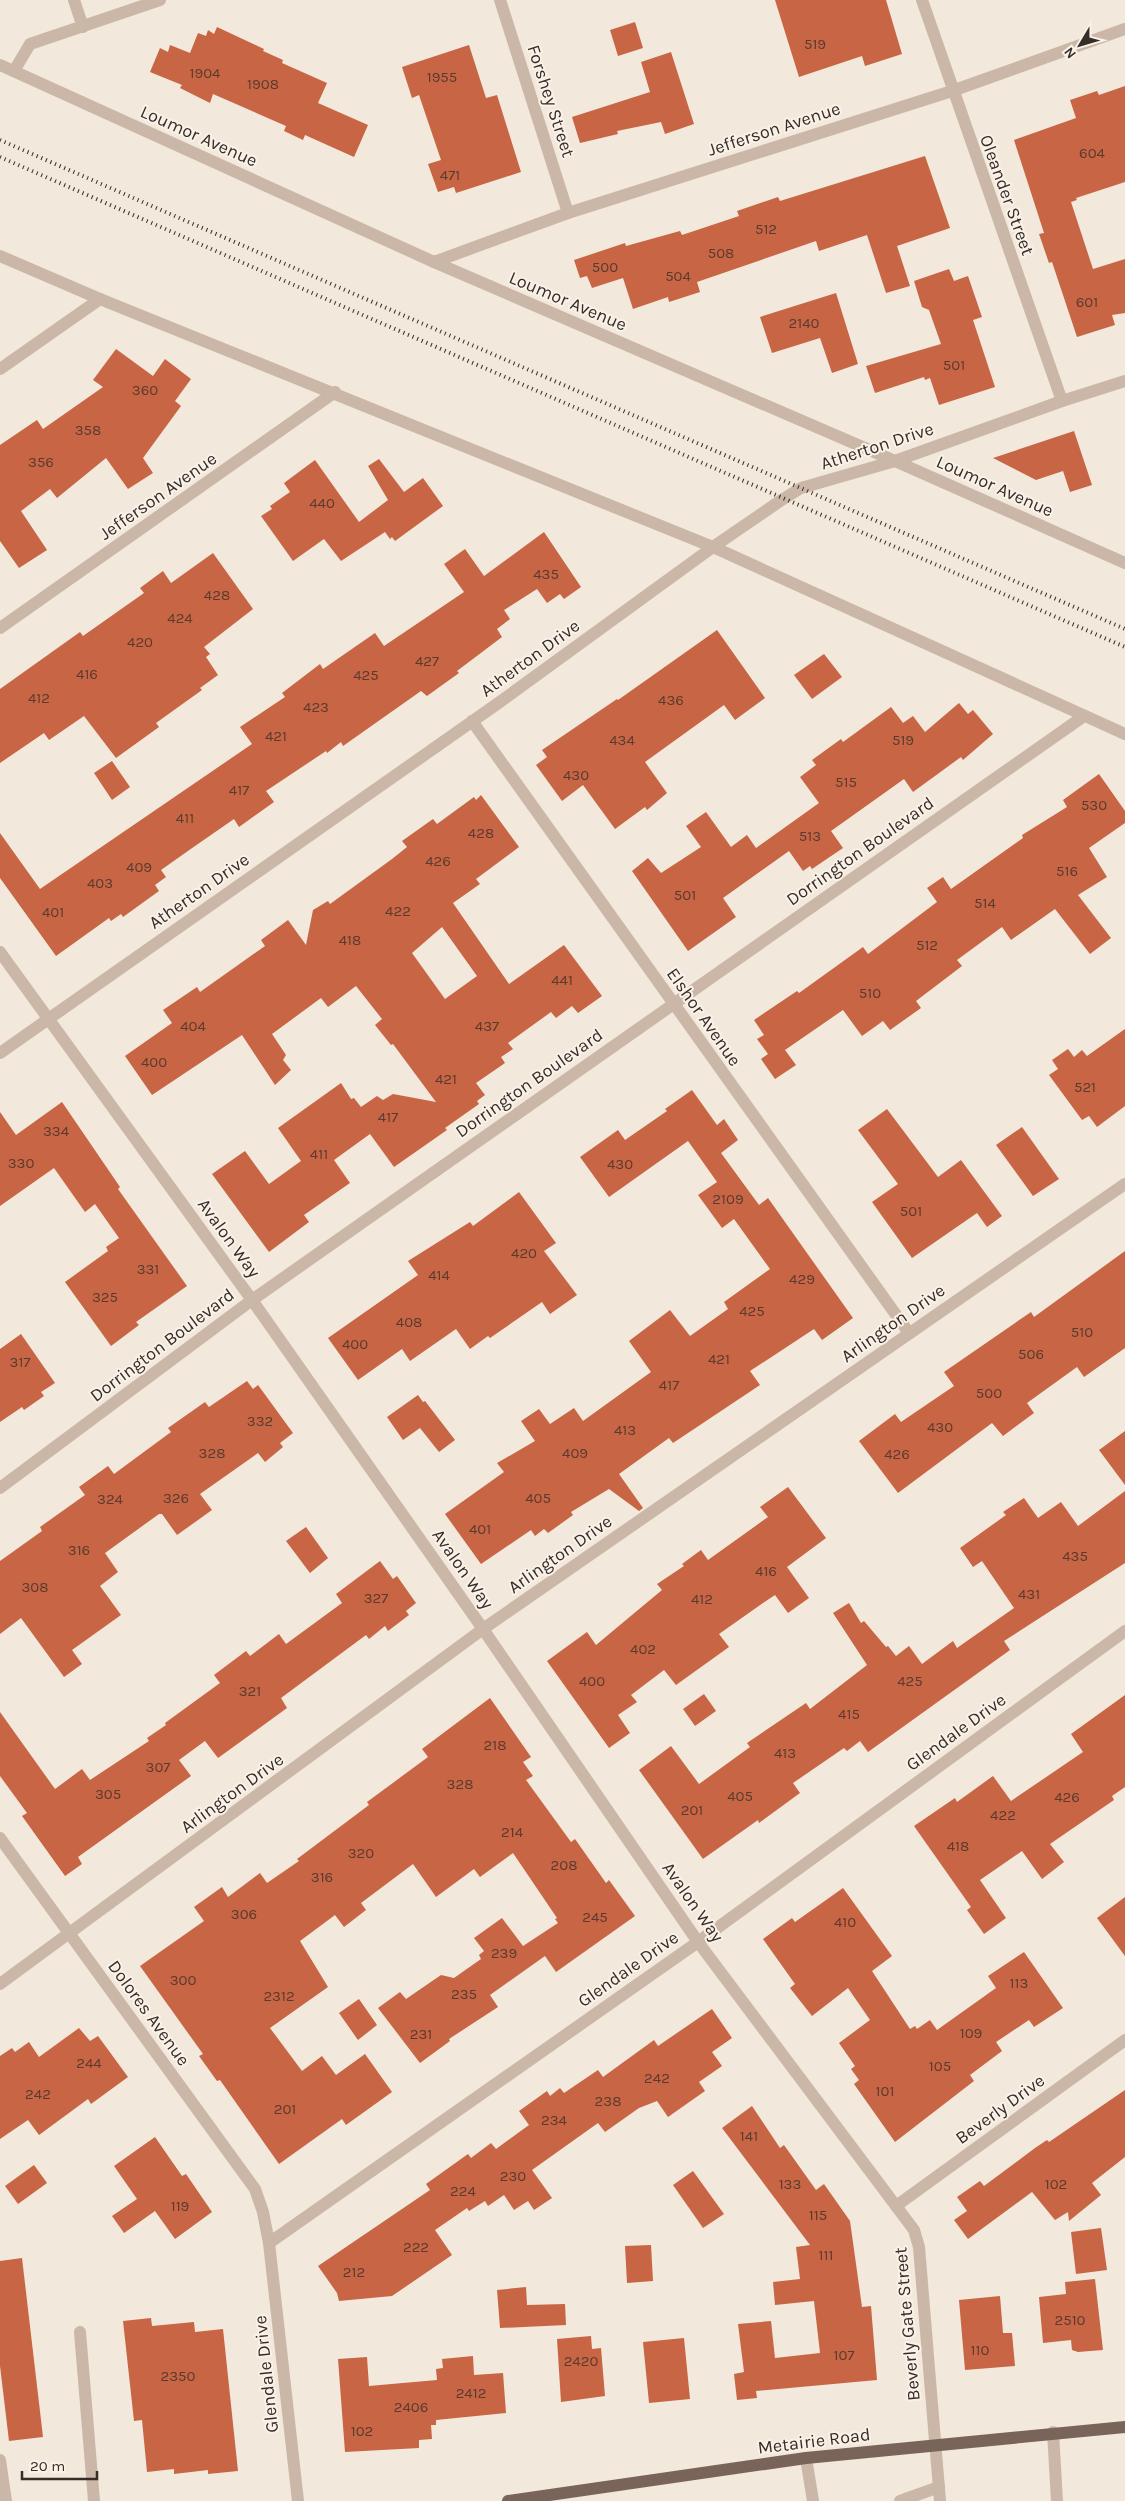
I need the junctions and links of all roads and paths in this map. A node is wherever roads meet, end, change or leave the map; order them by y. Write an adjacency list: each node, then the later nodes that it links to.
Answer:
1 (74, 0): 5 (street)
2 (160, 0): 5 (street)
3 (500, 0): 10 (street, Forshey Street)
4 (922, 0): 9 (street, Oleander Street)
5 (83, 26): 8 (street)
6 (1125, 29): 9 (street, Jefferson Avenue)
7 (0, 65): 8 (street, Loumor Avenue)
8 (14, 71): 12 (street, Loumor Avenue)
9 (952, 91): 10 (street, Jefferson Avenue); 17 (street, Oleander Street)
10 (568, 213): 12 (street, Jefferson Avenue)
11 (0, 256): 13 (street)
12 (434, 262): 18 (street, Loumor Avenue)
13 (100, 299): 14 (street); 16 (street)
14 (0, 369)
15 (1125, 381): 17 (street, Atherton Drive)
16 (335, 392): 19 (street); 21 (street, Jefferson Avenue)
17 (1062, 401): 18 (street, Atherton Drive)
18 (895, 461): 19 (street, Atherton Drive); 20 (street, Loumor Avenue)
19 (713, 547): 22 (street); 23 (street, Atherton Drive)
20 (1125, 564)
21 (0, 628)
22 (1084, 716): 24 (street); 26 (street, Dorrington Boulevard)
23 (472, 721): 26 (street, Elshor Avenue); 27 (street, Atherton Drive)
24 (1125, 734)
25 (0, 952): 27 (street, Avalon Way)
26 (672, 1003): 30 (street, Dorrington Boulevard); 31 (street, Elshor Avenue)
27 (47, 1019): 28 (street, Atherton Drive); 30 (street, Avalon Way)
28 (0, 1053)
29 (1125, 1184): 31 (street, Arlington Drive)
30 (252, 1300): 32 (street, Dorrington Boulevard); 33 (street, Avalon Way)
31 (909, 1333): 33 (street, Arlington Drive)
32 (0, 1488)
33 (483, 1629): 36 (street, Arlington Drive); 37 (street, Avalon Way)
34 (1125, 1631): 37 (street, Glendale Drive)
35 (0, 1838): 36 (street, Dolores Avenue)
36 (70, 1934): 38 (street, Arlington Drive); 41 (street, Dolores Avenue)
37 (698, 1942): 40 (street, Avalon Way); 42 (street, Glendale Drive)
38 (0, 1984)
39 (1125, 2040): 40 (street, Beverly Drive)
40 (896, 2206): 46 (street, Beverly Gate Street)
41 (263, 2212): 42 (street, Glendale Drive)
42 (269, 2242): 52 (street, Glendale Drive)
43 (80, 2332): 51 (street)
44 (1125, 2427): 45 (main road, Metairie Road)
45 (1053, 2432): 46 (main road, Metairie Road); 57 (street)
46 (936, 2445): 47 (main road, Metairie Road); 49 (street, Beverly Gate Street)
47 (806, 2458): 53 (main road, Metairie Road); 54 (street)
48 (0, 2460): 50 (street)
49 (939, 2487): 55 (street); 56 (street, Beverly Gate Street)
50 (6, 2501)
51 (94, 2501)
52 (298, 2501)
53 (508, 2501)
54 (813, 2501)
55 (900, 2501)
56 (940, 2501)
57 (1056, 2501)

